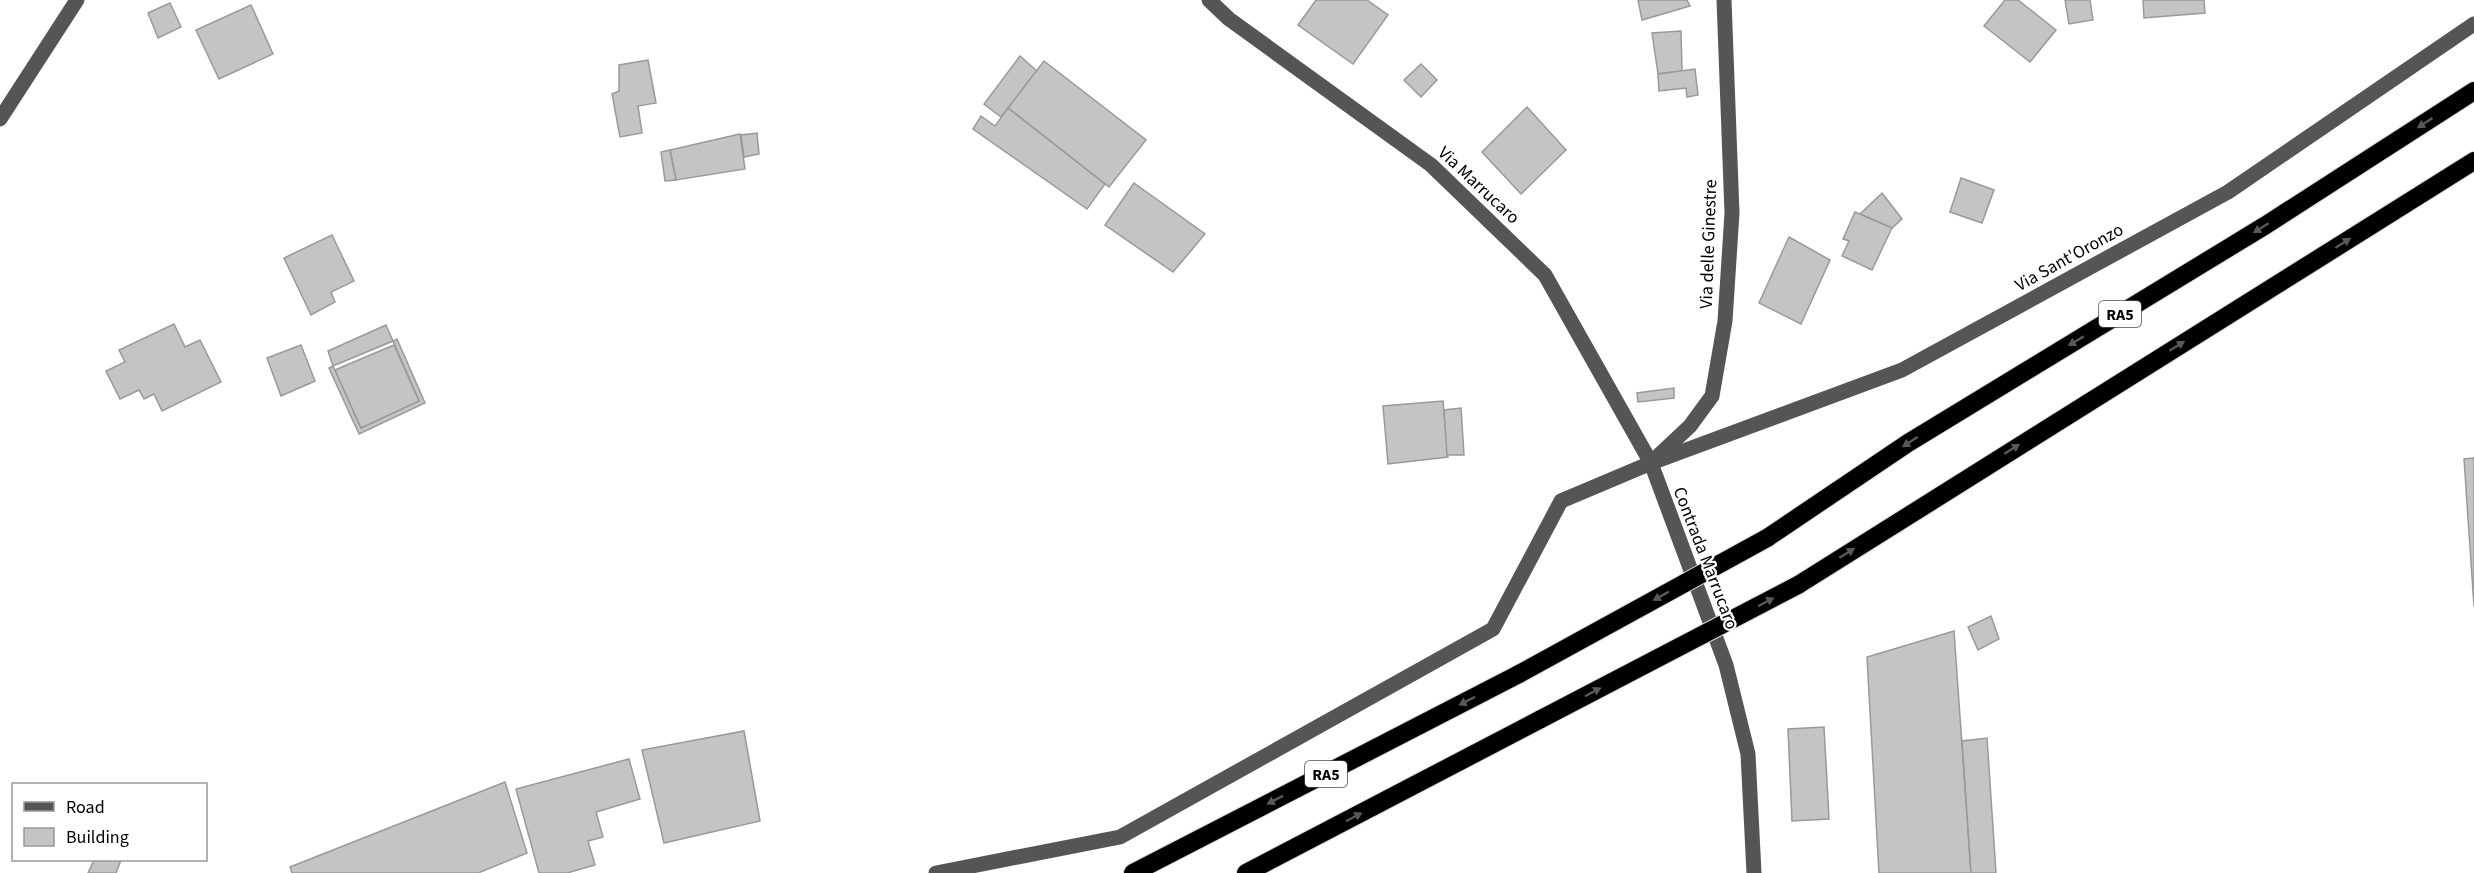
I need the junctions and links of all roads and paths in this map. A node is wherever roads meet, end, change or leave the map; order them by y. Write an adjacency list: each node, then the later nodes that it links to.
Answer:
1 (77, 0): 6 (street)
2 (1209, 0): 8 (street, Via Marrucaro)
3 (1724, 0): 8 (street, Via delle Ginestre)
4 (2474, 24): 8 (street, Via Sant'Oronzo)
5 (2474, 91): 10 (highway, RA5, one-way to 10, bridge)
6 (0, 119)
7 (2474, 160): 11 (highway, one-way to 7, bridge)
8 (1651, 463): 9 (street, Via Sant'Oronzo); 12 (street, Contrada Marrucaro)
9 (936, 873)
10 (1133, 873)
11 (1246, 873)
12 (1754, 873)

